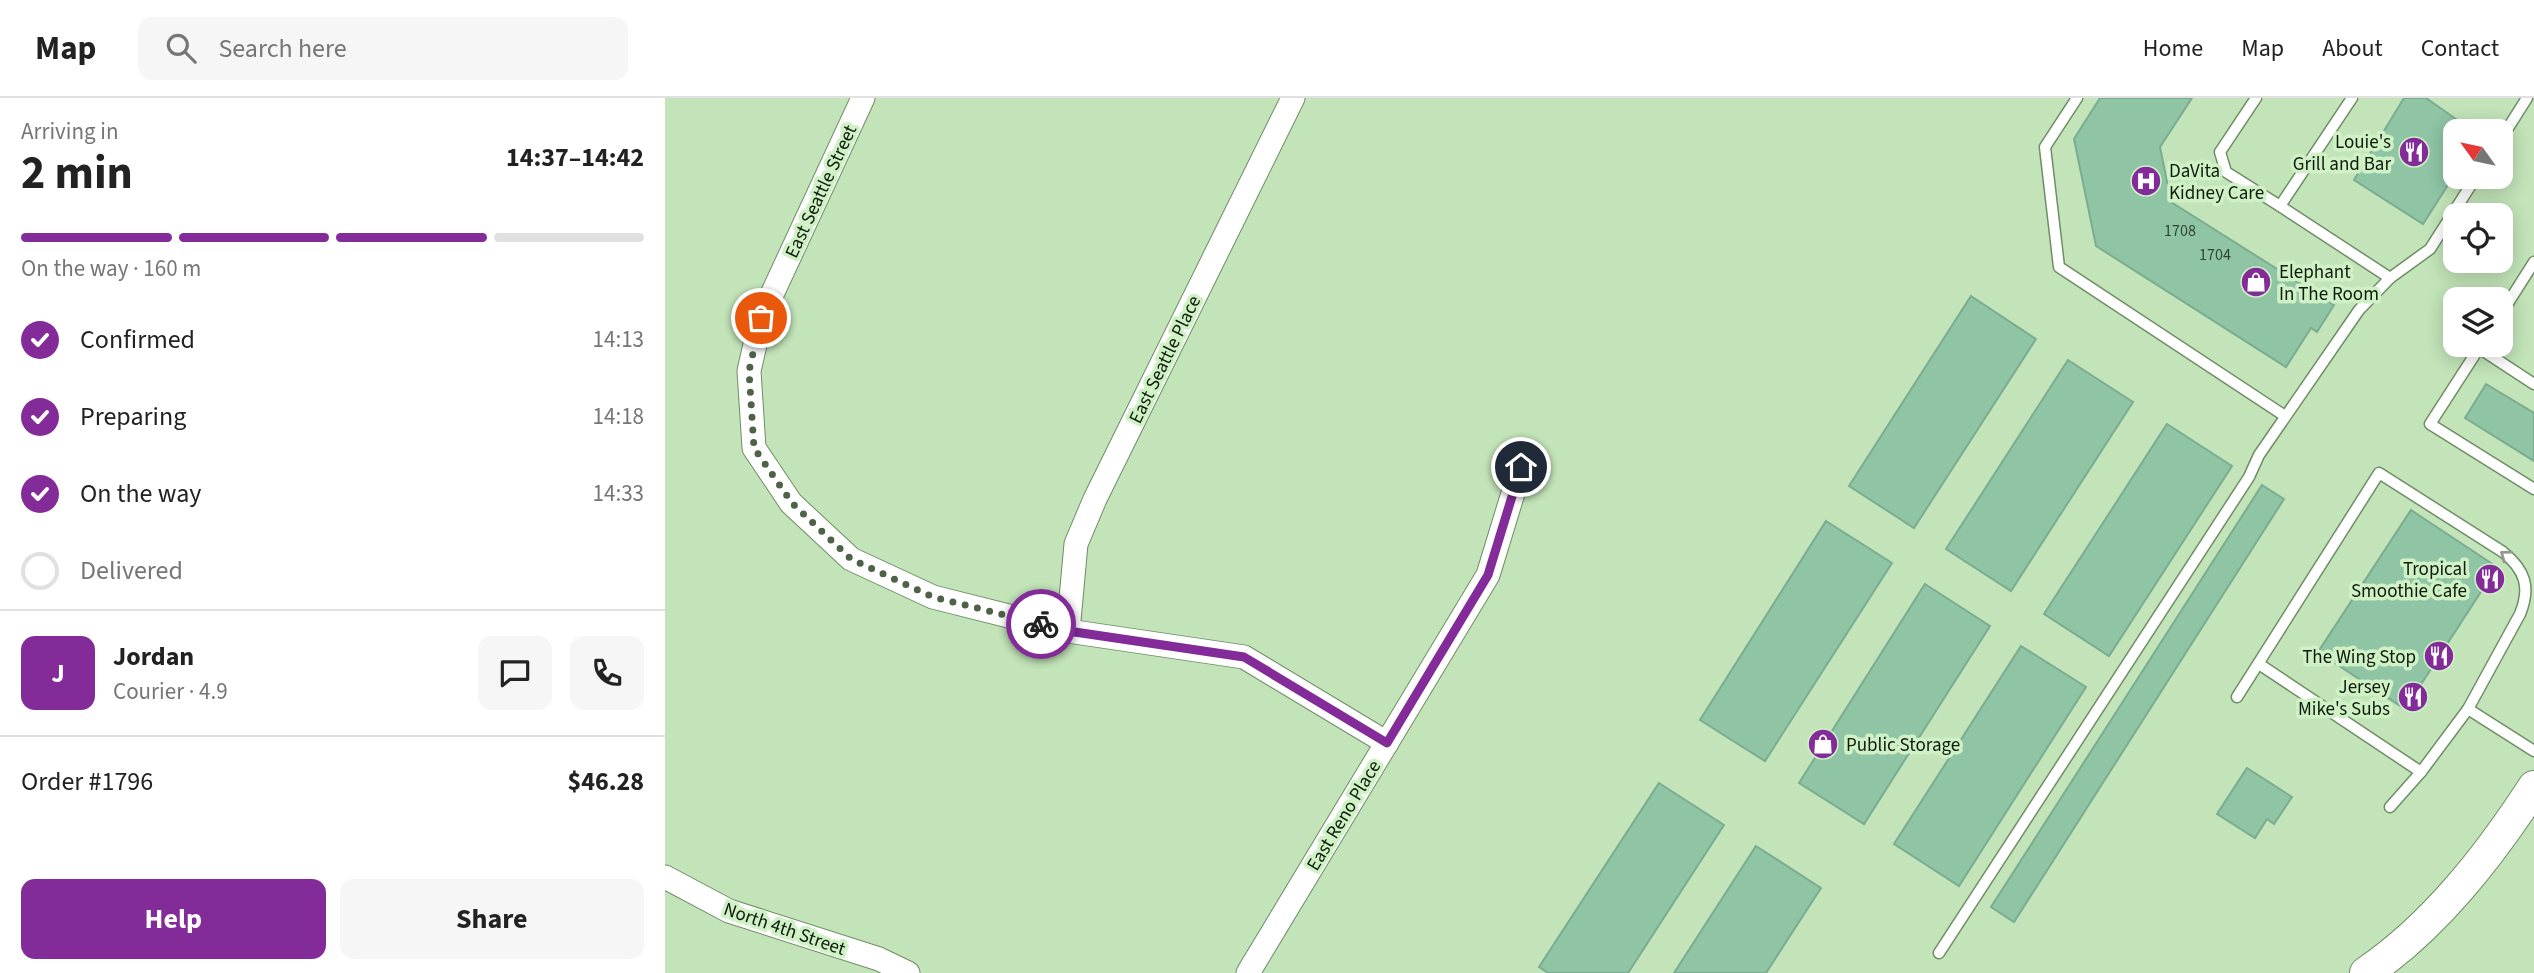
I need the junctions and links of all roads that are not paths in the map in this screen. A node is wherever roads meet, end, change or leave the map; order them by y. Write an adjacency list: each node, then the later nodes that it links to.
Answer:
1 (863, 98): 19 (street, East Seattle Street)
2 (1293, 98): 19 (street, East Seattle Place)
3 (2077, 98): 16 (lane)
4 (2256, 98): 9 (lane)
5 (2352, 98): 9 (lane)
6 (2527, 98): 7 (lane)
7 (2513, 120)
8 (2468, 189): 11 (lane)
9 (2280, 206): 11 (lane)
10 (2534, 262): 12 (lane)
11 (2390, 278): 16 (lane)
12 (2513, 295)
13 (2473, 357): 18 (lane)
14 (2496, 357): 15 (lane)
15 (2534, 384)
16 (2285, 416): 29 (lane)
17 (1521, 467): 23 (street, East Reno Place)
18 (2534, 489)
19 (1068, 631): 23 (street)
20 (2259, 664): 21 (lane); 22 (lane, one-way to 20); 25 (lane)
21 (2237, 697)
22 (2468, 709): 24 (lane); 25 (lane)
23 (1387, 743): 31 (street, East Reno Place)
24 (2534, 751)
25 (2421, 772): 27 (lane)
26 (2534, 787): 32 (street)
27 (2390, 807)
28 (665, 877): 30 (street, North 4th Street)
29 (1938, 953)
30 (908, 973)
31 (1248, 973)
32 (2366, 973)

